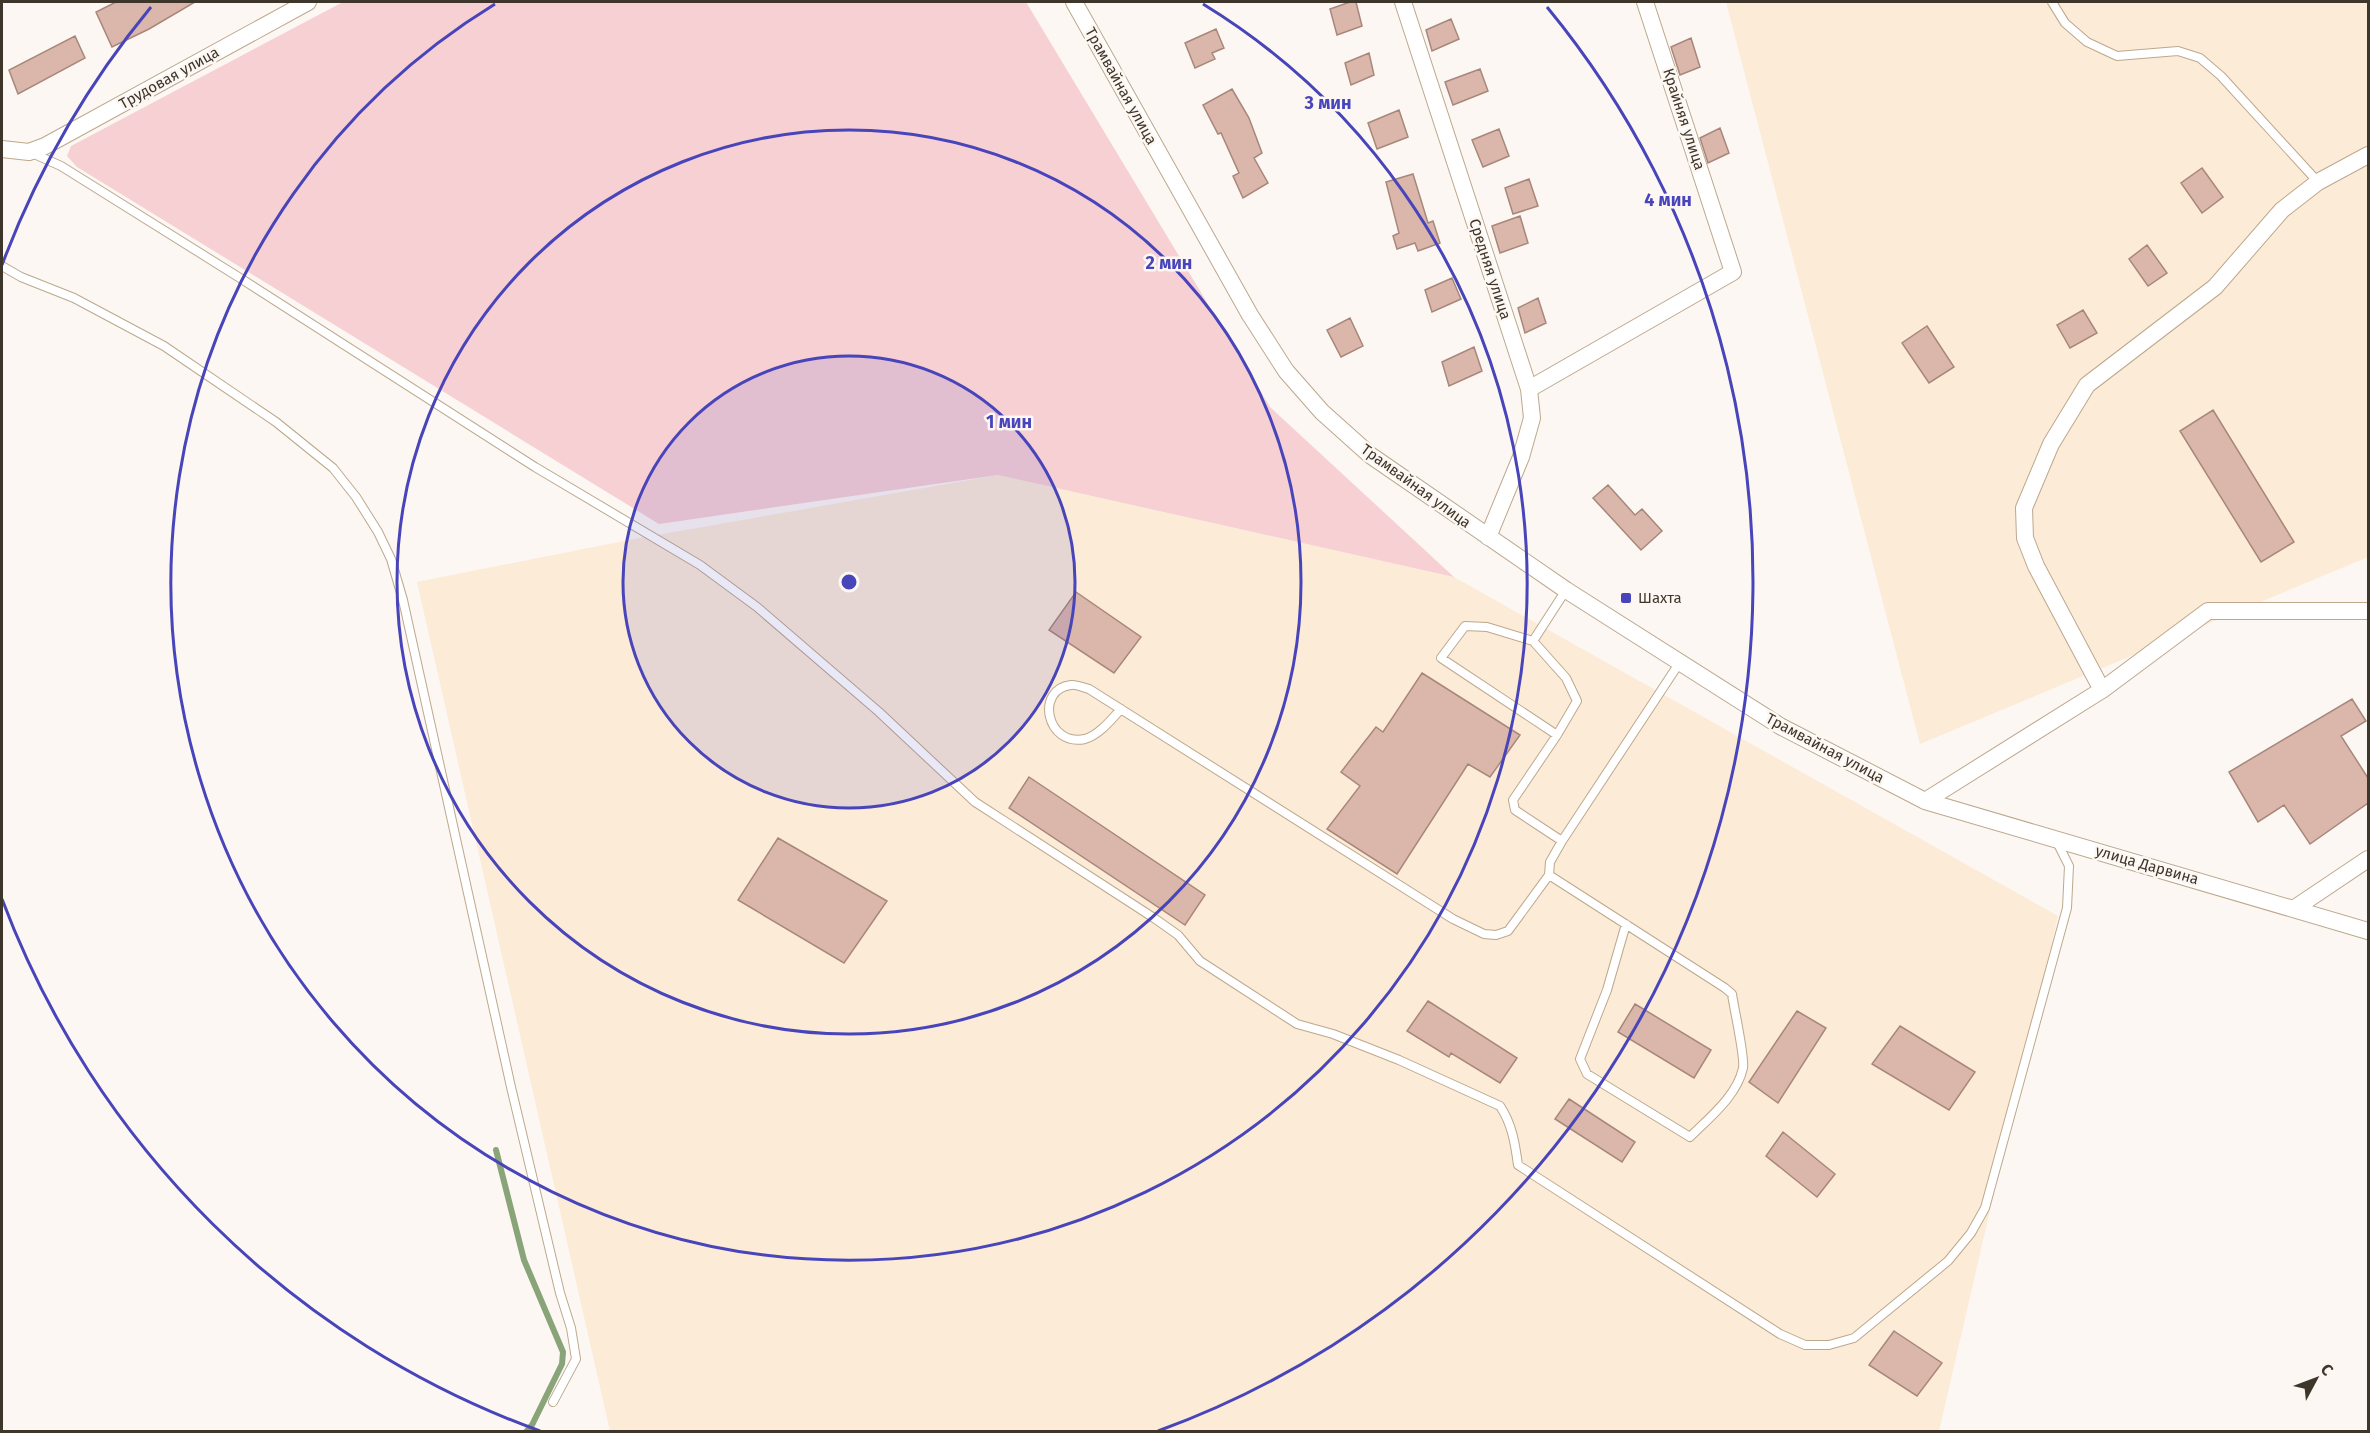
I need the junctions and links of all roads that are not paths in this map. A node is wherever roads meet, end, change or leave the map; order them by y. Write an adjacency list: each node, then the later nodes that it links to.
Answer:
1 (308, 2): 7 (street, Трудовая улица)
2 (1074, 2): 12 (street, Трамвайная улица)
3 (1403, 2): 11 (street, Средняя улица)
4 (1645, 2): 11 (street, Крайняя улица)
5 (2052, 2): 9 (lane)
6 (2, 149): 7 (street)
7 (29, 152): 21 (lane)
8 (2368, 155): 9 (street)
9 (2318, 183): 17 (street)
10 (2, 266): 28 (lane)
11 (1529, 390): 12 (street, Средняя улица)
12 (1488, 537): 13 (street, Трамвайная улица)
13 (1566, 590): 15 (lane); 16 (street, Трамвайная улица)
14 (2368, 610): 17 (street)
15 (1533, 641): 19 (lane); 19 (lane)
16 (1680, 662): 20 (street, Трамвайная улица); 22 (lane)
17 (2102, 690): 20 (street)
18 (1121, 709): 18 (lane); 24 (lane)
19 (1557, 735): 22 (lane)
20 (1925, 801): 21 (street, улица Дарвина)
21 (2056, 839): 25 (street, улица Дарвина)
22 (1562, 841): 24 (lane)
23 (2368, 860): 25 (street)
24 (1549, 875): 26 (lane)
25 (2295, 908): 27 (street, улица Дарвина)
26 (1626, 924): 26 (lane)
27 (2368, 931)
28 (553, 1402)

